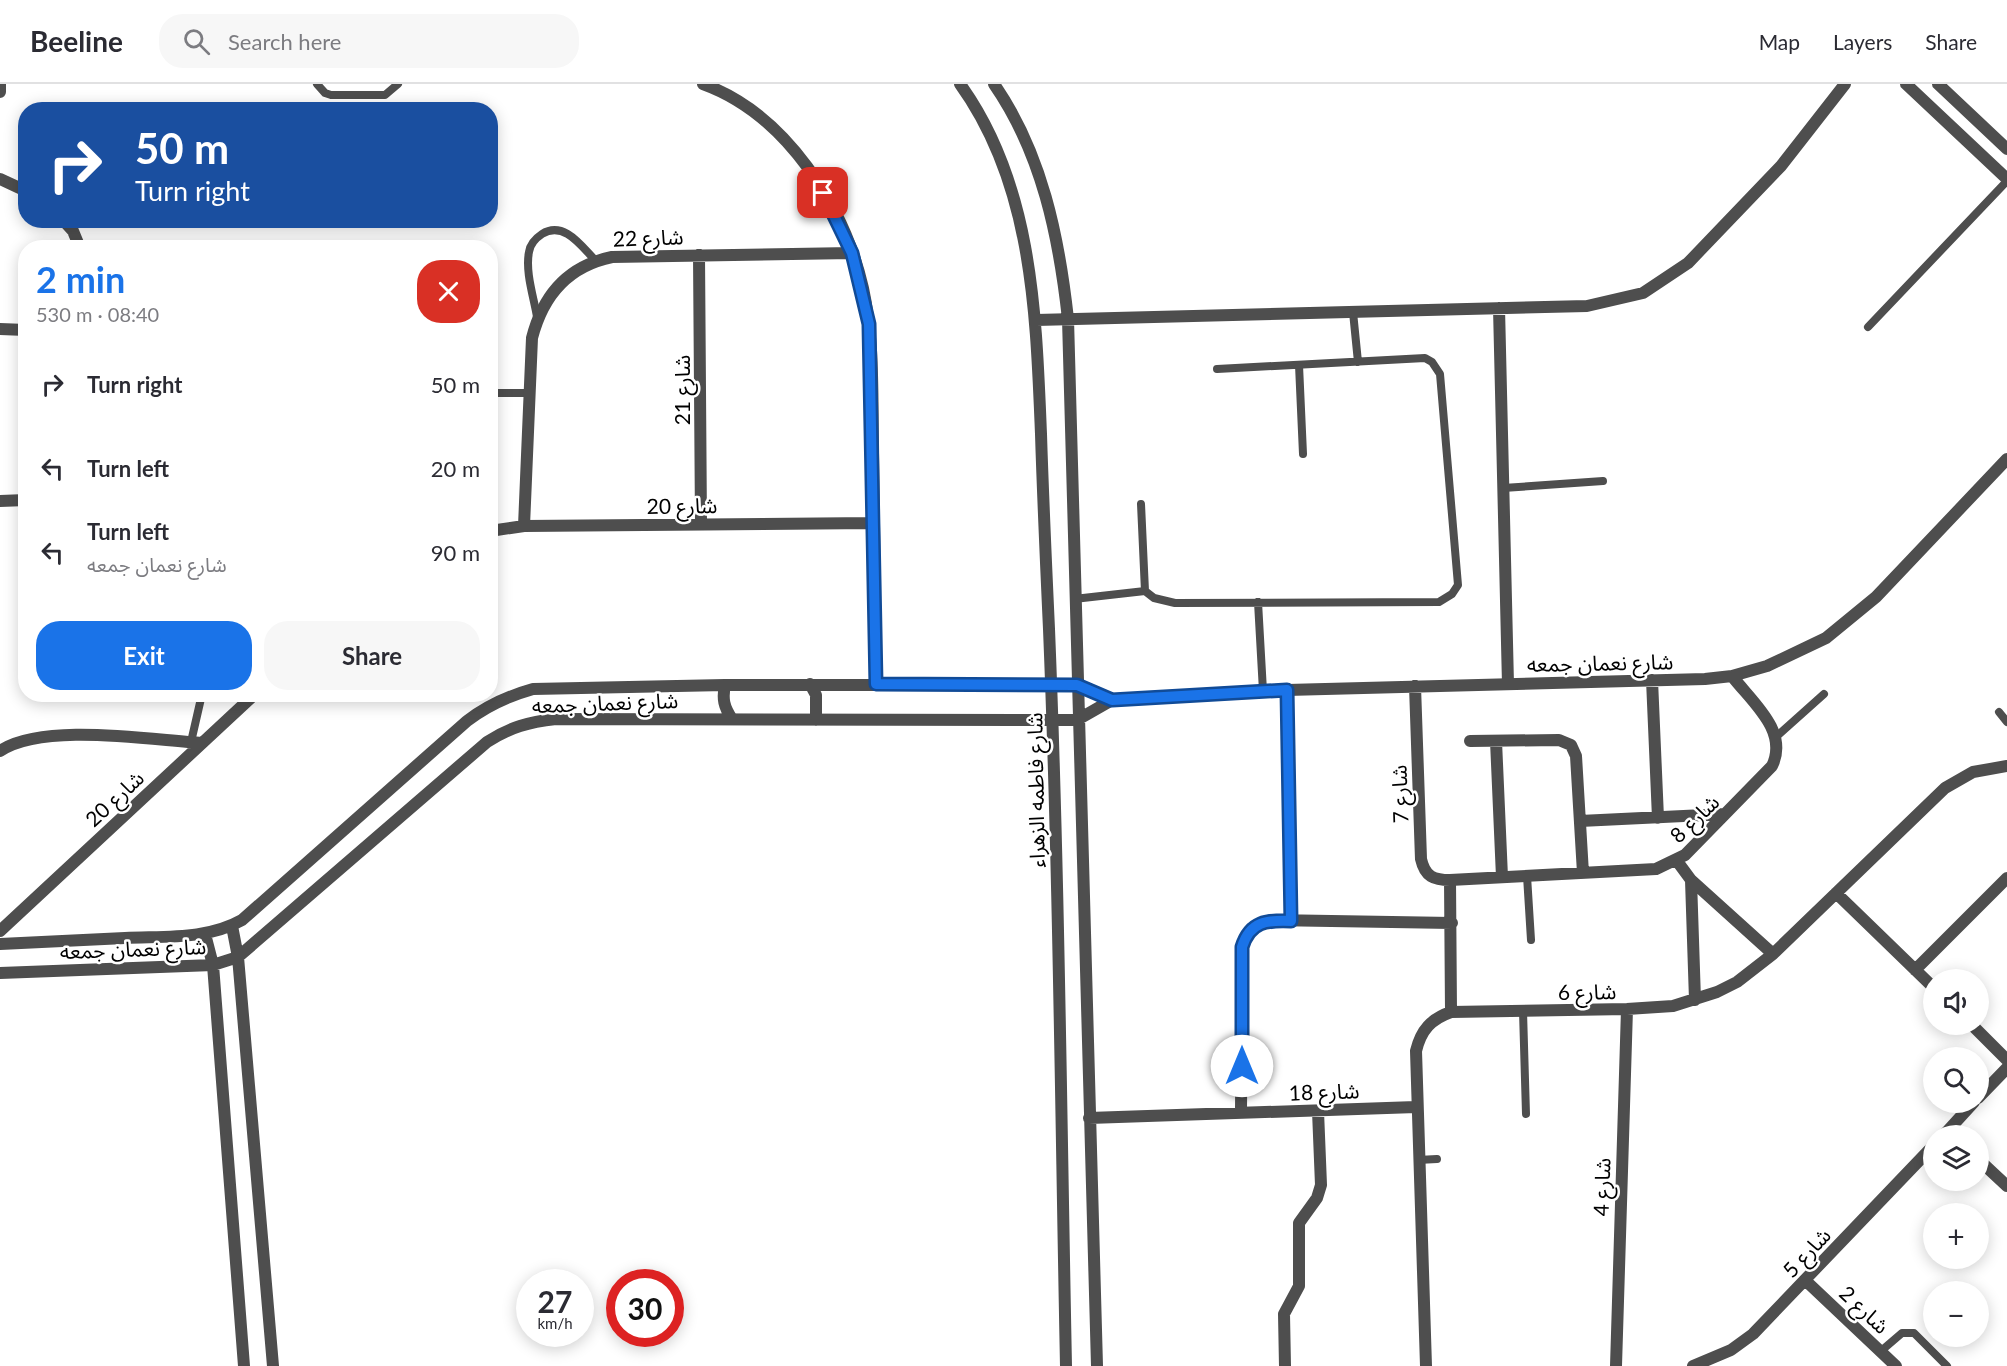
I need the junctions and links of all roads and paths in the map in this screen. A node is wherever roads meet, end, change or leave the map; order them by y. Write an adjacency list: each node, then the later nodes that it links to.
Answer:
1 (0, 84): 10 (street)
2 (317, 84): 3 (lane)
3 (398, 84)
4 (704, 84): 15 (street)
5 (960, 84): 22 (street, شارع فاطمه الزهراء)
6 (994, 84): 21 (street, شارع فاطمه الزهراء)
7 (1845, 84): 18 (street)
8 (1906, 84): 12 (street)
9 (1938, 84): 11 (street)
10 (0, 93)
11 (2007, 149)
12 (2005, 173): 23 (lane)
13 (0, 179): 14 (street)
14 (18, 187)
15 (852, 253): 16 (street, شارع 22); 38 (street)
16 (699, 255): 17 (street, شارع 22); 39 (street, شارع 21)
17 (595, 260): 20 (street, شارع 22); 20 (lane)
18 (1499, 308): 19 (street); 34 (street)
19 (1353, 312): 21 (street); 26 (lane)
20 (537, 318): 30 (street, شارع 22)
21 (1068, 319): 22 (street); 43 (street, شارع فاطمه الزهراء)
22 (1036, 320): 51 (street, شارع فاطمه الزهراء)
23 (1868, 327)
24 (0, 329): 25 (street)
25 (18, 330)
26 (1358, 362): 27 (lane); 44 (lane)
27 (1299, 365): 28 (lane); 31 (lane)
28 (1217, 369)
29 (498, 393): 30 (lane)
30 (529, 393): 40 (street, شارع 22)
31 (1303, 454)
32 (2007, 459): 45 (street, شارع نعمان جمعه)
33 (1603, 481): 34 (lane)
34 (1503, 488): 49 (street)
35 (18, 500): 36 (street)
36 (0, 501)
37 (1141, 504): 42 (lane)
38 (874, 523): 39 (street, شارع 20); 48 (street)
39 (701, 524): 40 (street, شارع 20)
40 (524, 526): 41 (street, شارع 20)
41 (498, 530)
42 (1145, 591): 43 (lane); 44 (lane)
43 (1074, 599): 52 (street, شارع فاطمه الزهراء)
44 (1258, 602): 55 (lane)
45 (1732, 676): 46 (street, شارع نعمان جمعه); 68 (street)
46 (1652, 680): 49 (street, شارع نعمان جمعه); 75 (street)
47 (810, 684): 48 (street, شارع نعمان جمعه); 50 (street, شارع نعمان جمعه); 64 (street)
48 (876, 684): 51 (street, شارع نعمان جمعه)
49 (1508, 684): 53 (street, شارع نعمان جمعه)
50 (725, 685): 58 (street, شارع نعمان جمعه); 63 (street)
51 (1051, 685): 52 (street, شارع نعمان جمعه); 65 (street, شارع فاطمه الزهراء)
52 (1077, 685): 57 (street, شارع نعمان جمعه); 66 (street, شارع فاطمه الزهراء)
53 (1415, 686): 54 (street, شارع نعمان جمعه); 82 (street, شارع 7)
54 (1287, 690): 55 (street, شارع نعمان جمعه); 85 (street)
55 (1263, 691): 57 (street, شارع نعمان جمعه)
56 (1824, 694): 68 (lane)
57 (1112, 700): 66 (street, شارع نعمان جمعه)
58 (498, 701)
59 (201, 702): 71 (lane)
60 (246, 702): 71 (street, شارع 20)
61 (495, 702): 87 (street, شارع نعمان جمعه)
62 (1999, 712): 67 (lane)
63 (732, 719): 64 (street, شارع نعمان جمعه); 93 (street, شارع نعمان جمعه)
64 (816, 720): 65 (street, شارع نعمان جمعه)
65 (1053, 720): 66 (street, شارع نعمان جمعه); 122 (street, شارع فاطمه الزهراء)
66 (1077, 720): 111 (street, شارع فاطمه الزهراء)
67 (2007, 722)
68 (1777, 736): 74 (street, شارع 8)
69 (1470, 741): 70 (street)
70 (1496, 741): 76 (street); 80 (street)
71 (197, 743): 72 (street); 88 (street, شارع 20)
72 (0, 752)
73 (2007, 766): 84 (street, شارع 6)
74 (1725, 814): 75 (street); 77 (street, شارع 8)
75 (1658, 818): 76 (street)
76 (1580, 822): 78 (street)
77 (1677, 861): 78 (street, شارع 8); 83 (street)
78 (1582, 873): 79 (street, شارع 8)
79 (1527, 876): 80 (street, شارع 8); 90 (lane)
80 (1502, 877): 82 (street, شارع 8)
81 (2007, 878): 95 (street)
82 (1450, 880): 86 (street)
83 (1691, 880): 92 (street); 98 (street)
84 (1836, 893): 92 (street, شارع 6); 95 (street)
85 (1291, 921): 86 (street); 108 (street)
86 (1452, 923): 101 (street)
87 (232, 926): 89 (street, شارع نعمان جمعه); 93 (street)
88 (0, 931)
89 (205, 934): 91 (street, شارع نعمان جمعه); 94 (street)
90 (1531, 940)
91 (0, 944)
92 (1773, 954): 98 (street, شارع 6)
93 (238, 957): 94 (street, شارع نعمان جمعه); 121 (street)
94 (213, 965): 96 (street, شارع نعمان جمعه); 120 (street)
95 (1915, 970): 97 (street)
96 (0, 973)
97 (1923, 978)
98 (1695, 1000): 99 (street, شارع 6)
99 (1627, 1009): 100 (street, شارع 6); 126 (street, شارع 4)
100 (1523, 1011): 101 (street, شارع 6); 109 (lane)
101 (1451, 1012): 106 (street)
102 (1982, 1035): 103 (street)
103 (2007, 1060)
104 (2007, 1068): 105 (street)
105 (1989, 1087)
106 (1416, 1107): 107 (street, شارع 18); 115 (street)
107 (1318, 1111): 108 (street, شارع 18); 124 (street)
108 (1241, 1113): 111 (street, شارع 18)
109 (1526, 1113)
110 (1965, 1113): 112 (street)
111 (1089, 1118): 123 (street, شارع فاطمه الزهراء)
112 (1955, 1125)
113 (1923, 1157): 118 (street, شارع 5)
114 (1437, 1159): 115 (lane)
115 (1418, 1160): 125 (street)
116 (1989, 1169): 117 (street)
117 (2007, 1186)
118 (1806, 1281): 119 (street, شارع 2); 127 (street, شارع 5)
119 (1881, 1351): 128 (street, شارع 2); 129 (lane)
120 (244, 1366)
121 (273, 1366)
122 (1066, 1366)
123 (1097, 1366)
124 (1285, 1366)
125 (1426, 1366)
126 (1616, 1366)
127 (1693, 1366)
128 (1896, 1366)
129 (1947, 1366)

